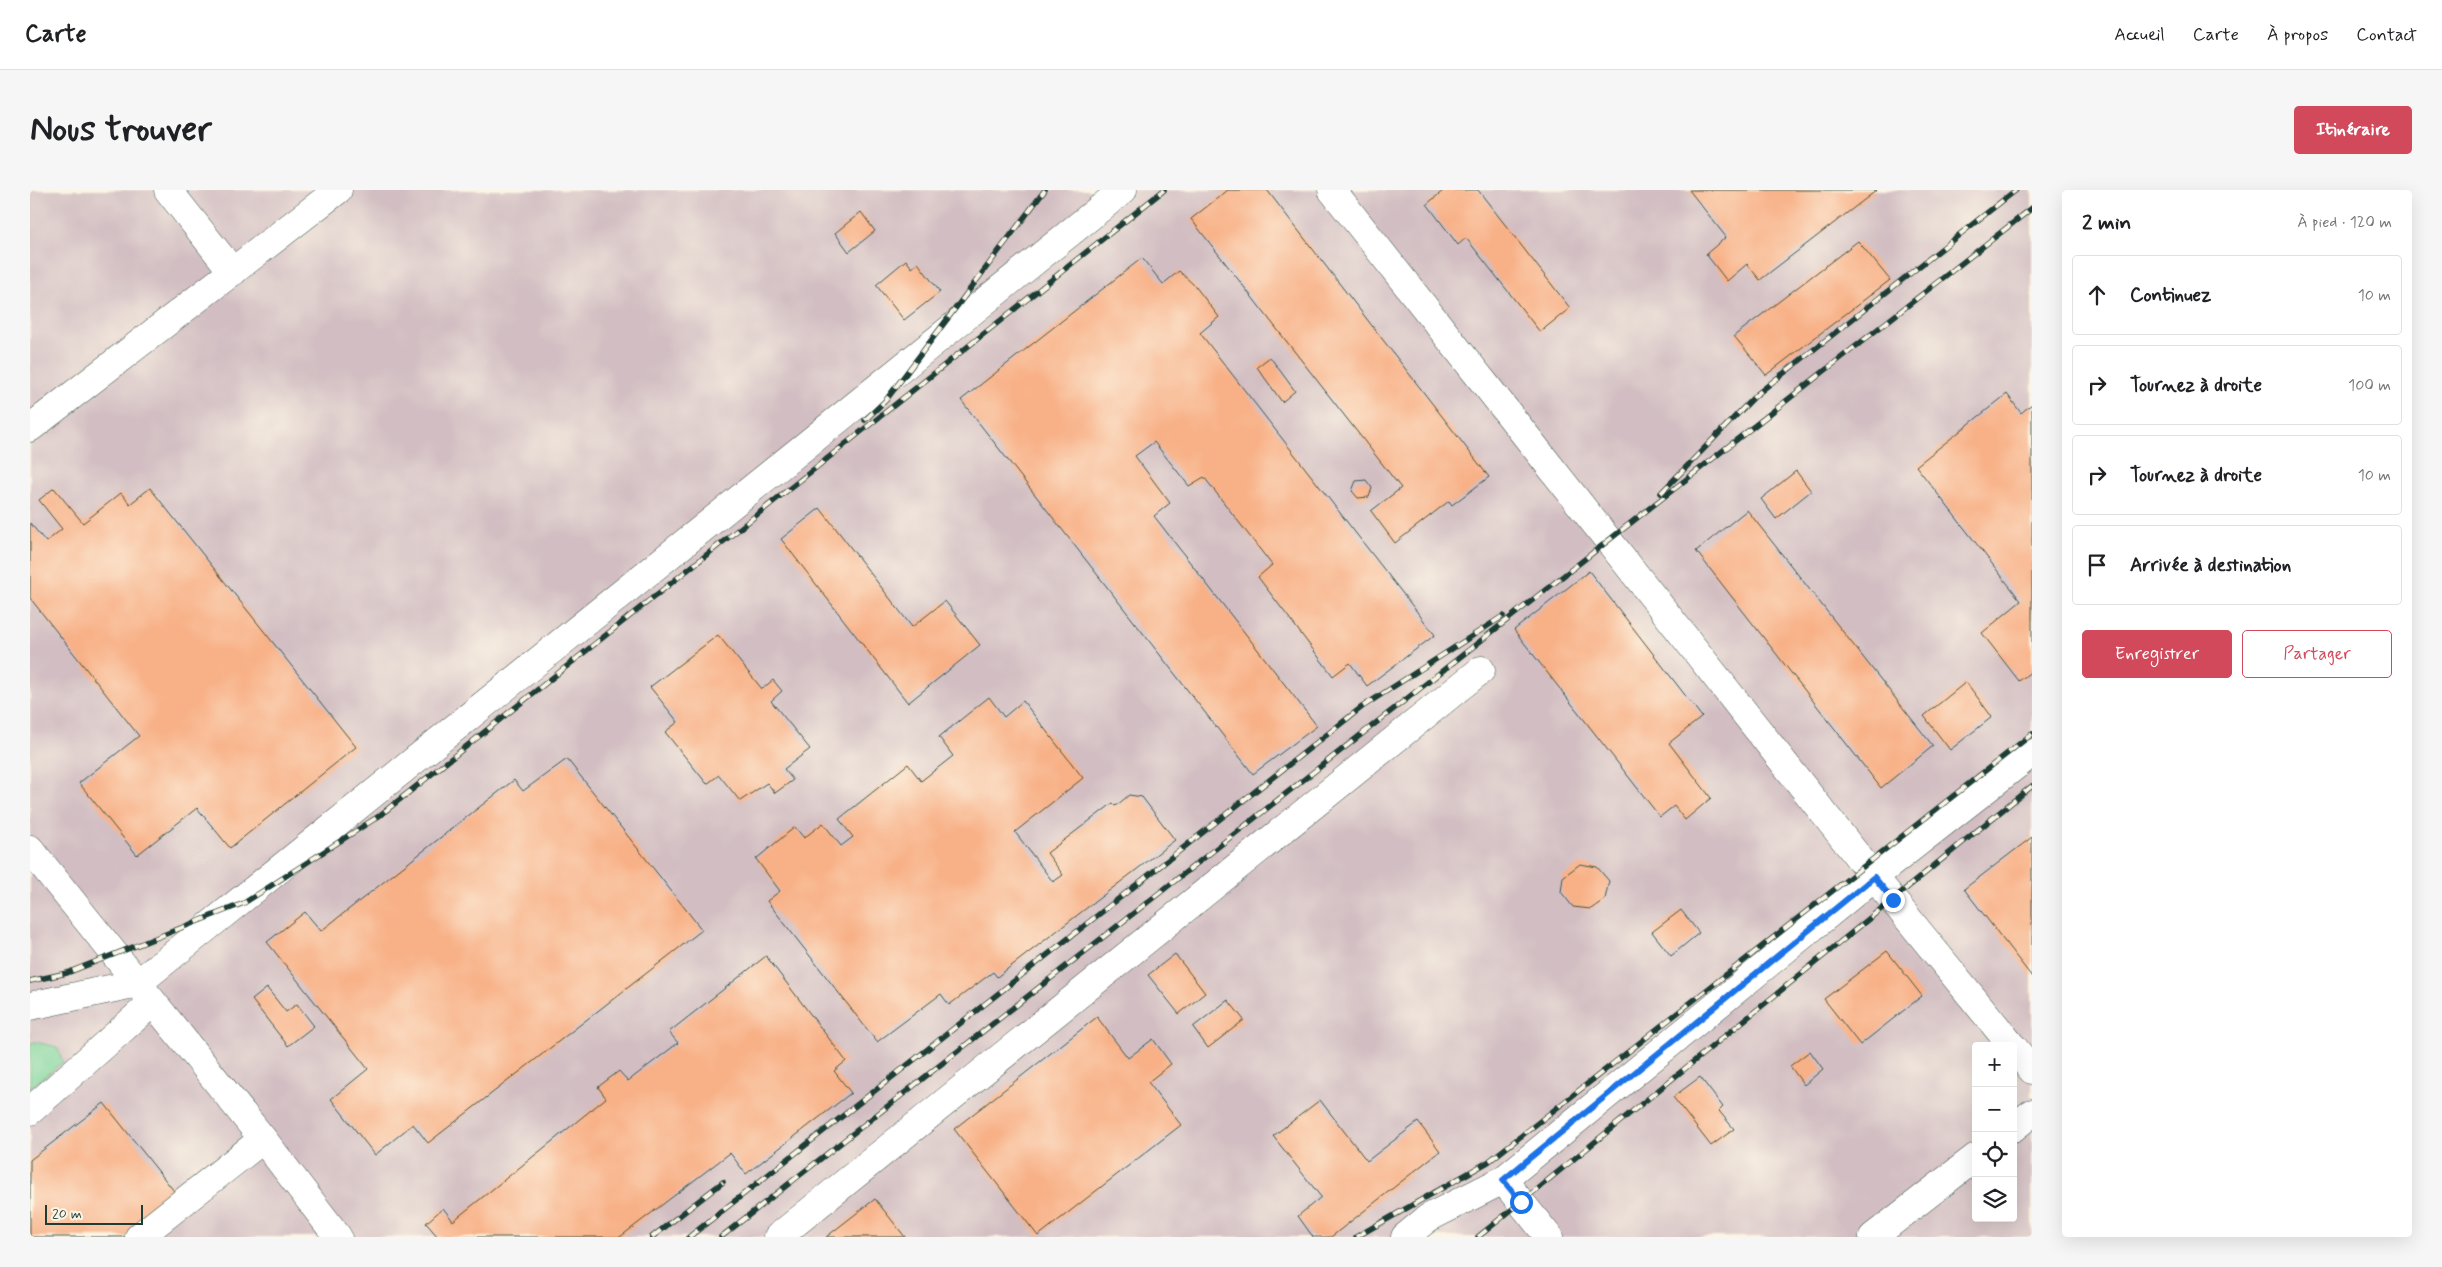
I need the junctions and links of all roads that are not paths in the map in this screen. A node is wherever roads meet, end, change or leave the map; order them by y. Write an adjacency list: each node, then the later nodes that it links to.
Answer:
1 (168, 190): 5 (street)
2 (338, 190): 5 (street)
3 (1123, 190): 11 (street)
4 (1332, 190): 10 (street)
5 (233, 272): 6 (street)
6 (30, 428)
7 (1480, 670): 24 (street)
8 (2032, 753): 10 (street)
9 (30, 849): 11 (street)
10 (1874, 877): 13 (street); 21 (street)
11 (145, 993): 12 (street); 16 (street); 19 (street)
12 (30, 1006)
13 (2009, 1042)
14 (2017, 1052): 15 (street)
15 (2032, 1070)
16 (30, 1111)
17 (2032, 1113): 18 (street)
18 (2017, 1125)
19 (263, 1139): 22 (street); 23 (street)
20 (1972, 1160): 27 (street)
21 (1503, 1180): 25 (street); 26 (street)
22 (139, 1237)
23 (338, 1237)
24 (778, 1237)
25 (1405, 1237)
26 (1549, 1237)
27 (1873, 1237)

